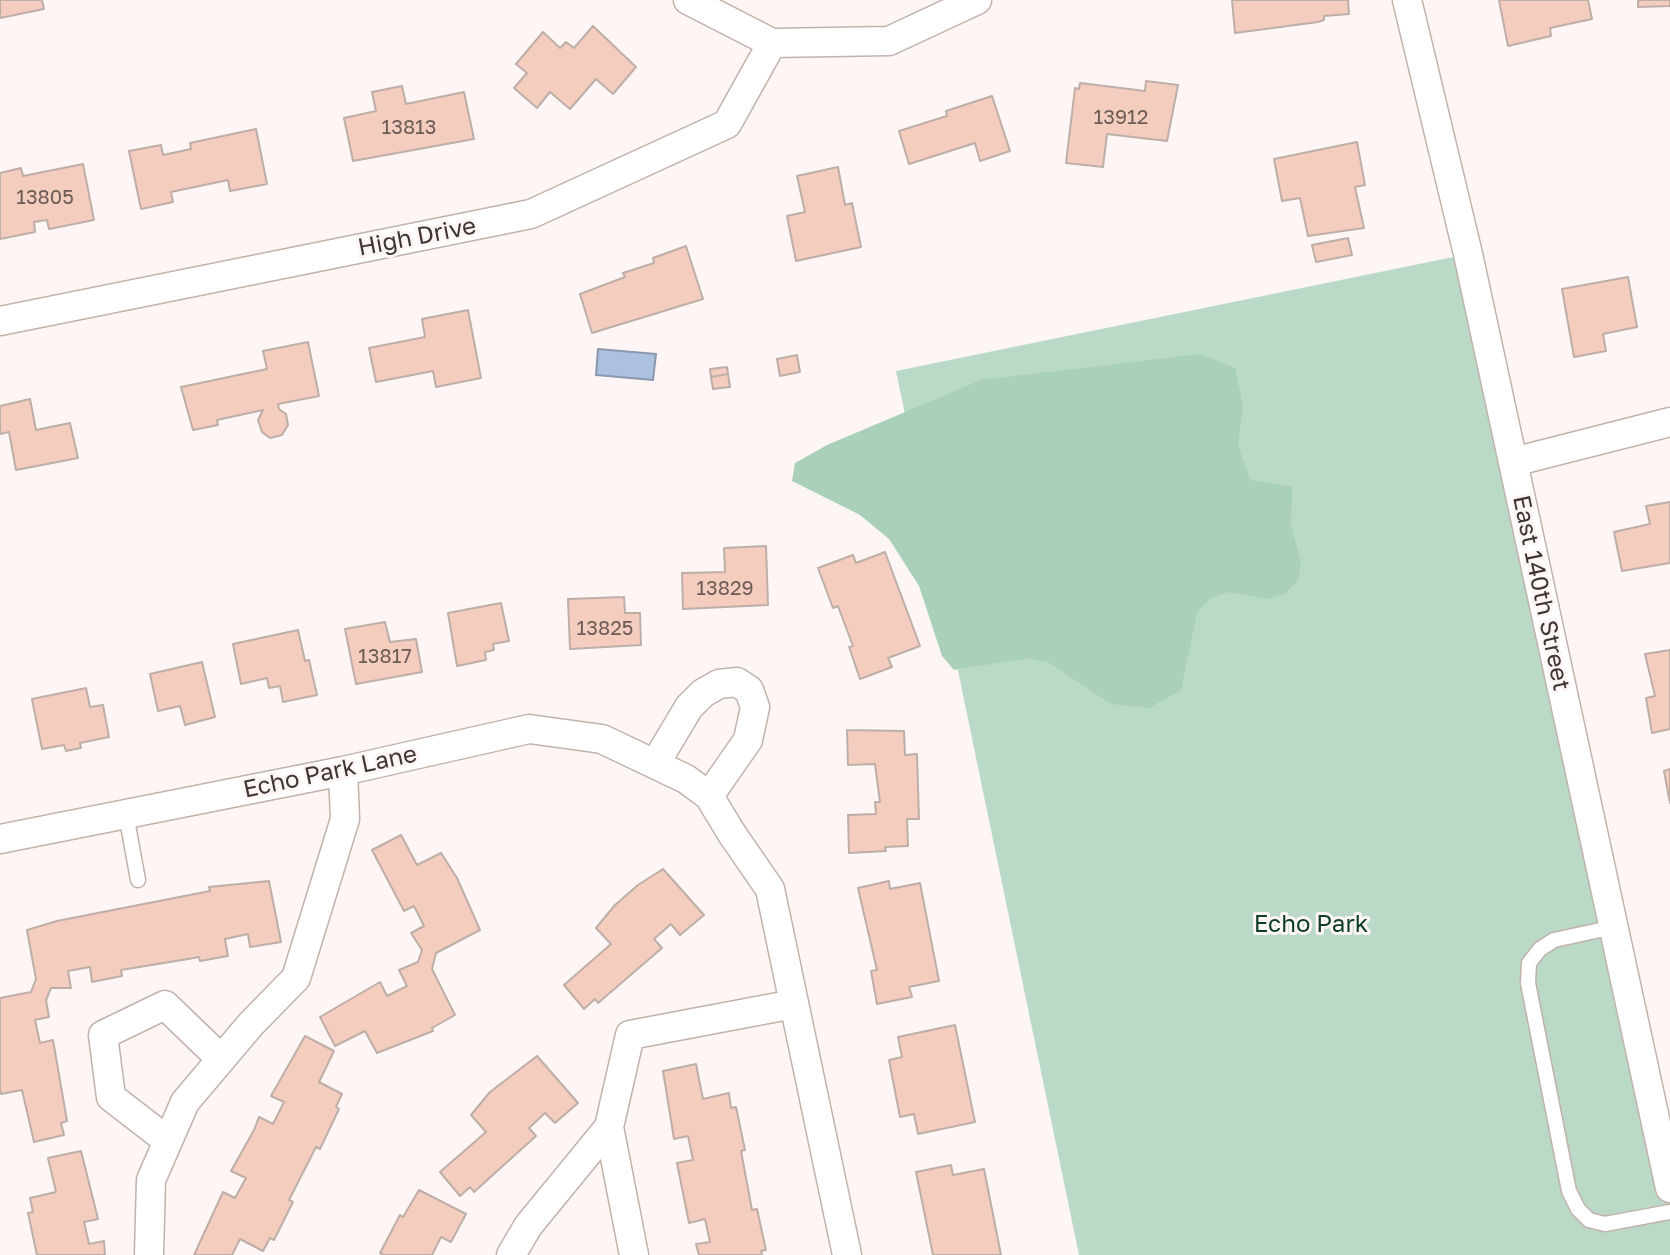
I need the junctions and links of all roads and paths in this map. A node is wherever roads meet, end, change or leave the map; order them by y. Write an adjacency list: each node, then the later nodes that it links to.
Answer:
1 (688, 0): 4 (street)
2 (977, 0): 4 (street)
3 (1407, 0): 7 (street, East 140th Street)
4 (772, 43): 5 (street, High Drive)
5 (0, 321)
6 (1670, 422): 7 (street)
7 (1513, 462): 14 (street, East 140th Street)
8 (655, 764): 9 (street, Echo Park Lane); 10 (street, Echo Park Lane); 10 (street)
9 (343, 771): 11 (street, Echo Park Lane); 16 (street)
10 (709, 796): 15 (street, Echo Park Lane)
11 (126, 814): 12 (street, Echo Park Lane); 13 (lane)
12 (0, 839)
13 (138, 880)
14 (1614, 927): 19 (street, East 140th Street); 20 (lane)
15 (794, 1004): 17 (street); 24 (street, Echo Park Lane)
16 (221, 1059): 18 (street); 18 (street)
17 (609, 1127): 22 (street); 23 (street)
18 (168, 1141): 21 (street)
19 (1670, 1188)
20 (1670, 1212)
21 (149, 1255)
22 (512, 1255)
23 (634, 1255)
24 (847, 1255)

